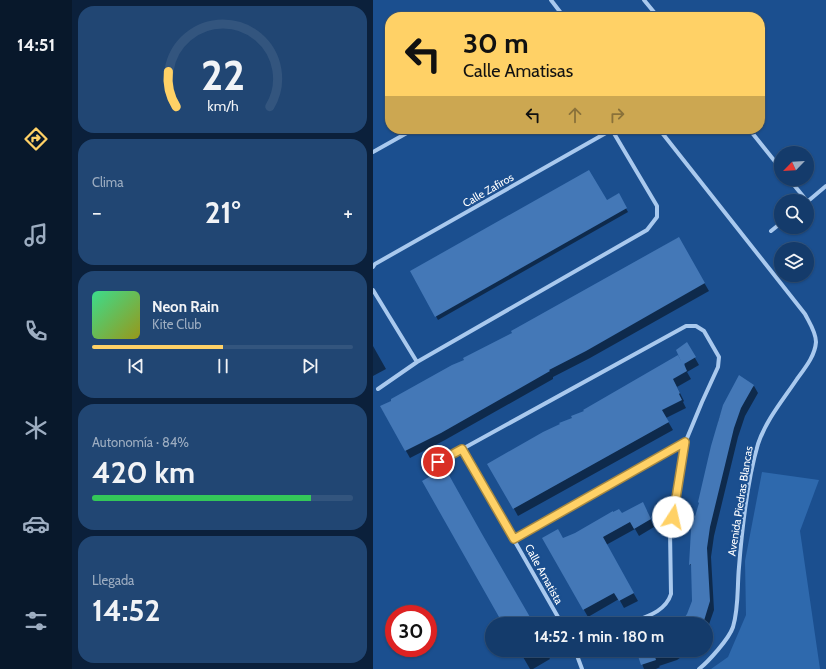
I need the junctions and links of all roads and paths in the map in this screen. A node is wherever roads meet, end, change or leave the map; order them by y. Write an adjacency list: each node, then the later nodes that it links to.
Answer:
1 (551, 0): 3 (street)
2 (645, 0): 4 (street)
3 (560, 12)
4 (654, 12)
5 (405, 134): 10 (street)
6 (603, 134): 18 (street, Calle Zafiros)
7 (615, 134): 20 (street)
8 (663, 134): 30 (street, Avenida Piedras Blancas)
9 (753, 134): 11 (street)
10 (373, 152)
11 (774, 160)
12 (795, 186): 14 (street)
13 (826, 186): 15 (street)
14 (801, 194)
15 (814, 195)
16 (774, 229): 17 (street)
17 (771, 231)
18 (373, 267)
19 (373, 290): 20 (street)
20 (417, 362): 21 (street)
21 (378, 389)
22 (685, 442): 23 (street); 25 (street); 27 (street)
23 (462, 449): 24 (street); 25 (street, Calle Amatista)
24 (426, 469)
25 (514, 539): 26 (street, Calle Amatista)
26 (558, 617)
27 (644, 617)
28 (578, 657): 29 (street)
29 (582, 669)
30 (699, 669)

